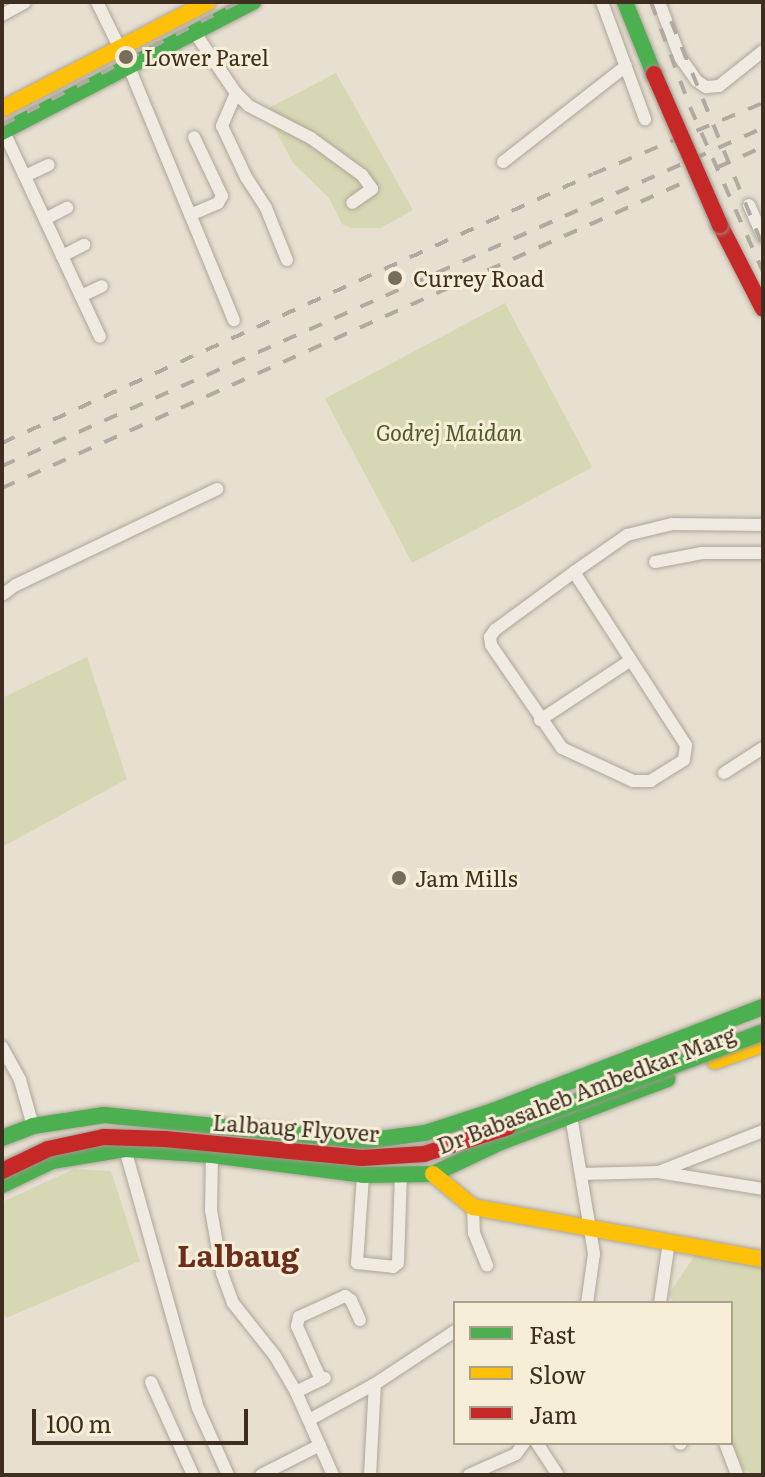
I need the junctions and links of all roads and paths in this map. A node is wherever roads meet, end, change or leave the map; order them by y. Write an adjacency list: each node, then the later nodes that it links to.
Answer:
1 (25, 2): 8 (street)
2 (97, 2): 10 (street)
3 (208, 2): 10 (main road)
4 (253, 2): 9 (main road)
5 (602, 2): 12 (street)
6 (625, 2): 33 (main road, bridge)
7 (659, 2): 11 (street)
8 (2, 15)
9 (195, 33): 13 (main road); 14 (street)
10 (121, 48): 13 (street); 15 (main road)
11 (763, 51)
12 (626, 66): 16 (street); 19 (street)
13 (129, 67): 17 (main road); 25 (street)
14 (236, 93): 22 (street); 30 (street)
15 (2, 109)
16 (645, 119)
17 (3, 132): 21 (street)
18 (194, 137): 25 (street)
19 (503, 162)
20 (49, 165): 21 (street)
21 (25, 176): 26 (street)
22 (352, 203)
23 (749, 205): 27 (street)
24 (67, 208): 26 (street)
25 (190, 215): 34 (street)
26 (45, 219): 29 (street)
27 (763, 237)
28 (84, 245): 29 (street)
29 (62, 256): 32 (street)
30 (287, 260)
31 (102, 286): 32 (street)
32 (81, 296): 35 (street)
33 (763, 309)
34 (234, 320)
35 (100, 337)
36 (217, 489): 41 (street)
37 (763, 525): 40 (street)
38 (763, 553): 39 (street)
39 (655, 562)
40 (574, 572): 42 (street); 43 (street)
41 (2, 595)
42 (631, 660): 43 (street); 43 (street)
43 (540, 720)
44 (763, 748): 45 (street)
45 (724, 773)
46 (763, 1007): 52 (main road, Dr Babasaheb Ambedkar Marg)
47 (763, 1023): 57 (main road, Lalbaug Flyover)
48 (763, 1032): 59 (main road, Lalbaug Flyover, bridge)
49 (763, 1044): 51 (main road, Dr Babasaheb Ambedkar Marg)
50 (2, 1047): 52 (street)
51 (571, 1116): 62 (main road, Dr Babasaheb Ambedkar Marg); 63 (street)
52 (33, 1126): 54 (main road, Dr Babasaheb Ambedkar Marg)
53 (763, 1131): 60 (street)
54 (4, 1133): 58 (main road)
55 (125, 1149): 56 (main road, Dr Babasaheb Ambedkar Marg); 58 (main road, Dr Babasaheb Ambedkar Marg); 86 (street)
56 (212, 1155): 64 (main road, Dr Babasaheb Ambedkar Marg); 78 (street)
57 (2, 1161)
58 (40, 1167): 65 (main road, Dr Babasaheb Ambedkar Marg)
59 (2, 1171)
60 (658, 1172): 63 (street); 66 (street)
61 (401, 1174): 62 (main road, Dr Babasaheb Ambedkar Marg); 64 (main road, Dr Babasaheb Ambedkar Marg); 64 (street)
62 (433, 1174): 67 (main road)
63 (582, 1174): 68 (street)
64 (363, 1175)
65 (2, 1185)
66 (763, 1189)
67 (473, 1207): 68 (main road); 71 (street)
68 (587, 1226): 69 (main road); 72 (street)
69 (669, 1242): 70 (main road); 73 (street)
70 (763, 1259)
71 (487, 1266)
72 (587, 1301)
73 (660, 1301)
74 (360, 1320): 78 (street)
75 (453, 1332): 77 (street)
76 (151, 1382): 84 (street)
77 (375, 1384): 79 (street); 89 (street)
78 (296, 1392): 79 (street)
79 (309, 1420): 80 (street)
80 (320, 1445): 87 (street); 88 (street)
81 (523, 1445): 90 (street)
82 (538, 1445): 85 (street)
83 (726, 1445): 91 (street)
84 (188, 1473)
85 (557, 1474)
86 (228, 1475)
87 (261, 1475)
88 (333, 1475)
89 (370, 1475)
90 (469, 1475)
91 (737, 1475)

